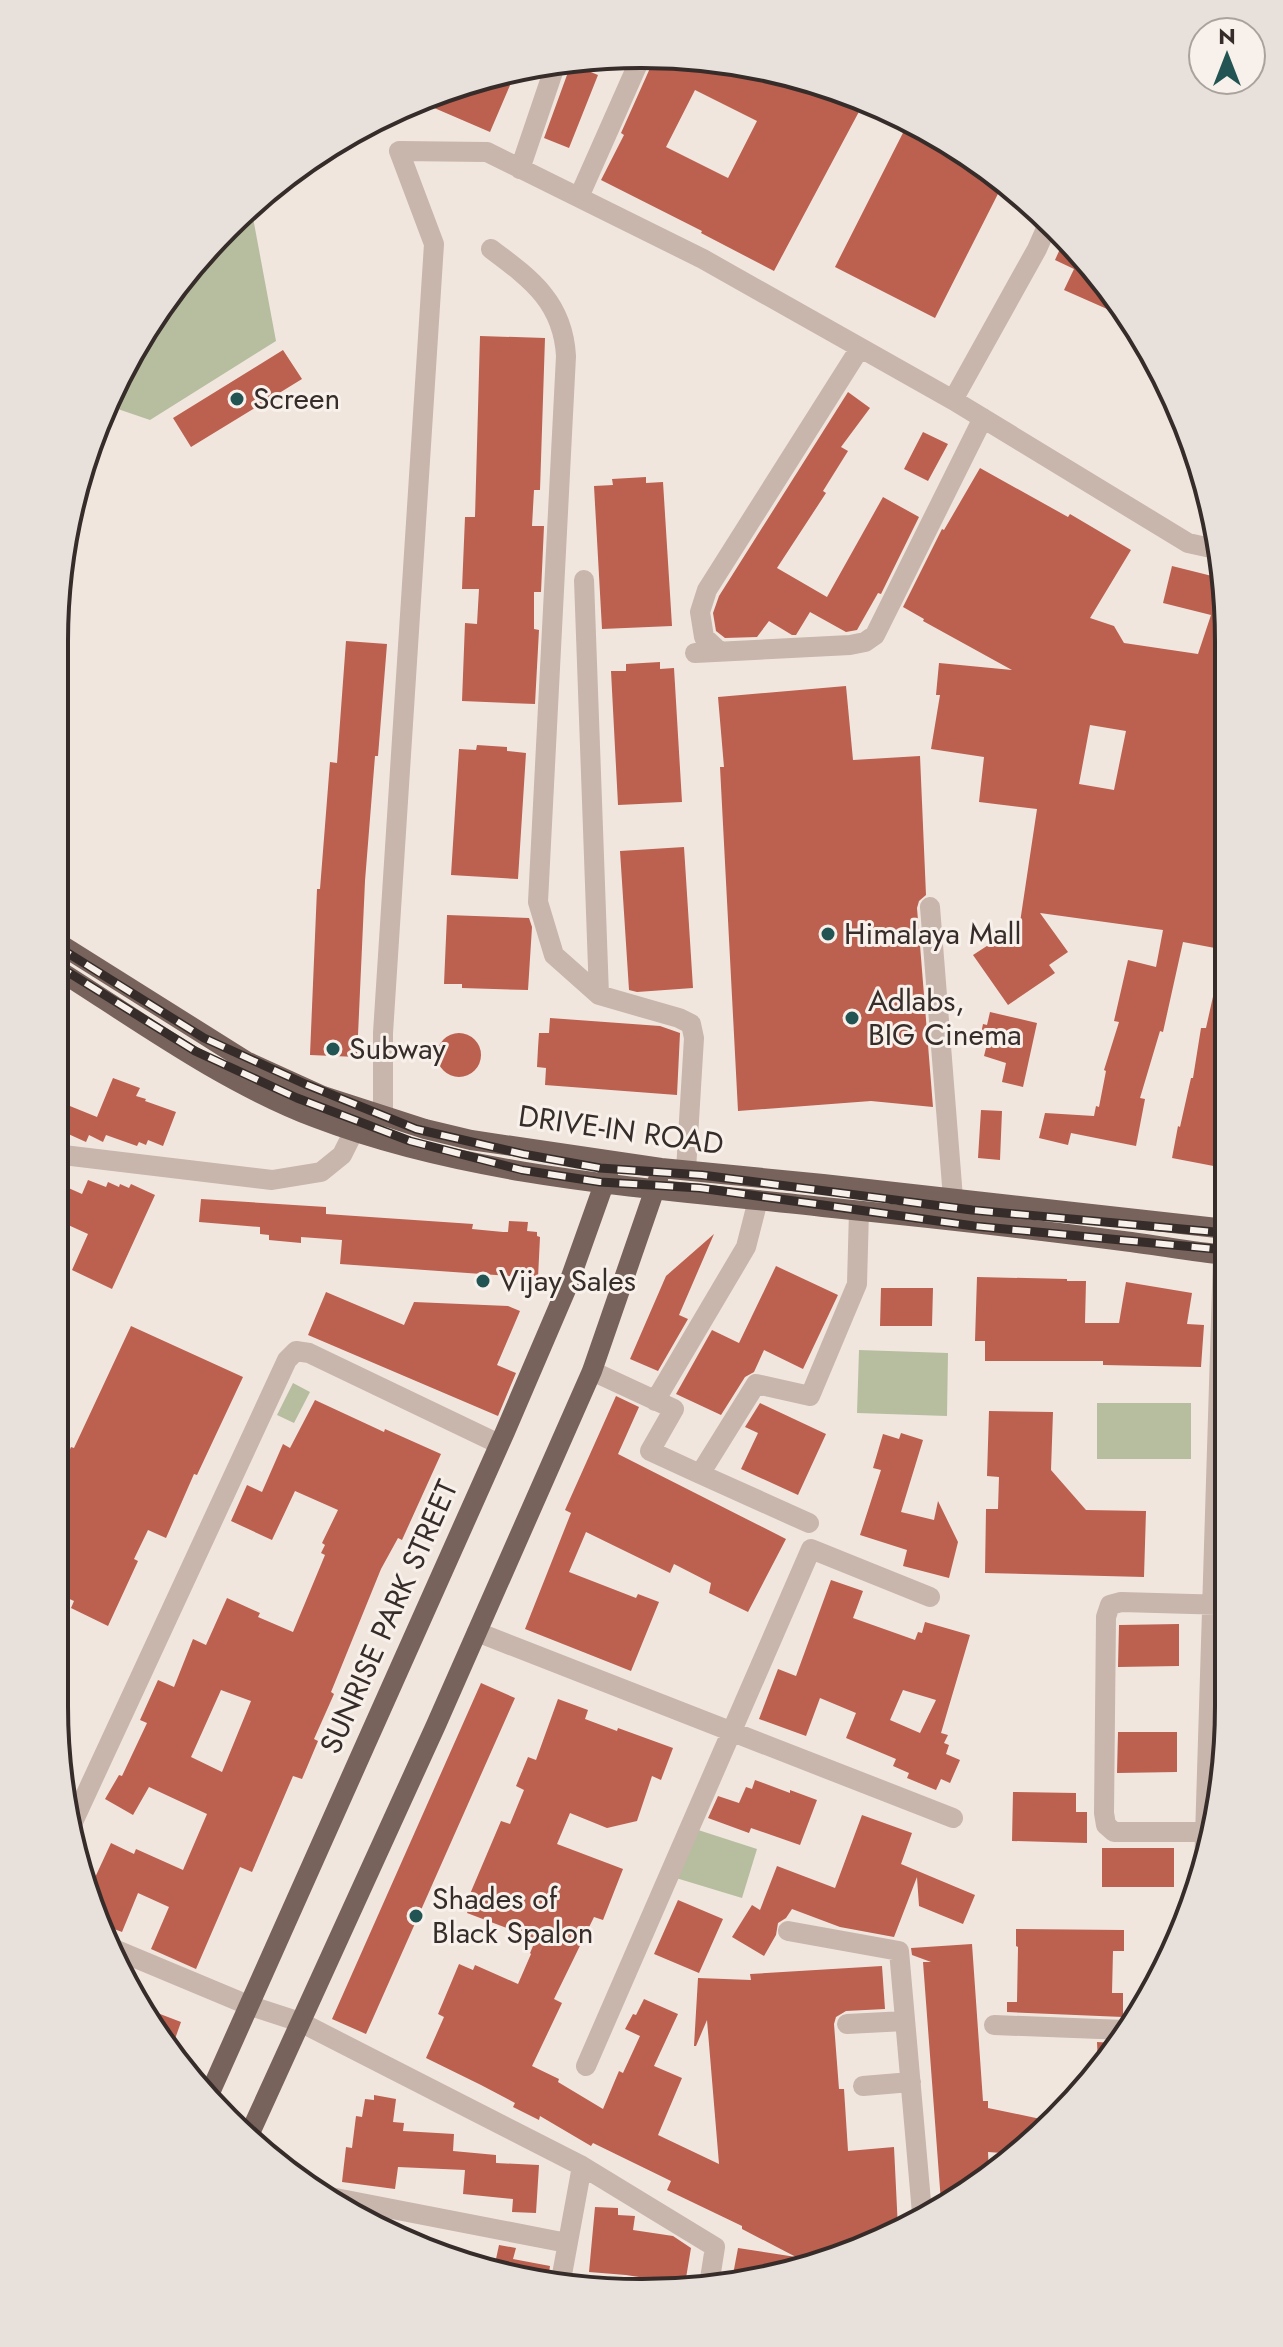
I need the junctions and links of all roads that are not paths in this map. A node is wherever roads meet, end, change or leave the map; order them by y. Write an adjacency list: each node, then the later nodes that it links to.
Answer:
1 (636, 68): 4 (street)
2 (550, 76): 3 (street)
3 (520, 169): 4 (street); 18 (street)
4 (579, 197): 7 (street)
5 (1044, 233): 8 (street)
6 (491, 249): 17 (street)
7 (860, 348): 8 (street); 12 (street)
8 (953, 400): 9 (street)
9 (983, 418): 10 (street); 12 (street)
10 (1207, 547)
11 (584, 580): 17 (street)
12 (719, 651): 13 (street)
13 (695, 653)
14 (930, 907): 26 (street)
15 (68, 949): 18 (main road, DRIVE-IN ROAD)
16 (68, 976): 19 (main road, DRIVE-IN ROAD)
17 (599, 995): 23 (street)
18 (383, 1117): 21 (main road, DRIVE-IN ROAD)
19 (354, 1131): 20 (street); 24 (main road, DRIVE-IN ROAD)
20 (68, 1156)
21 (613, 1160): 22 (main road, DRIVE-IN ROAD); 24 (main road, SUNRISE PARK STREET)
22 (661, 1168): 23 (main road, DRIVE-IN ROAD); 25 (main road)
23 (686, 1170): 26 (main road, DRIVE-IN ROAD)
24 (605, 1182): 25 (main road, DRIVE-IN ROAD); 33 (main road, SUNRISE PARK STREET)
25 (655, 1190): 27 (main road, DRIVE-IN ROAD); 31 (main road)
26 (953, 1198): 29 (main road, DRIVE-IN ROAD)
27 (758, 1200): 28 (main road, DRIVE-IN ROAD); 32 (street)
28 (859, 1211): 30 (main road, DRIVE-IN ROAD); 34 (street)
29 (1215, 1228)
30 (1215, 1254)
31 (592, 1371): 32 (street); 38 (main road)
32 (655, 1401): 34 (street)
33 (499, 1444): 42 (street); 47 (main road, SUNRISE PARK STREET)
34 (700, 1474): 35 (street)
35 (809, 1523)
36 (930, 1597): 40 (street)
37 (1215, 1605): 44 (street)
38 (477, 1632): 40 (street); 49 (main road)
39 (1215, 1686): 41 (street)
40 (731, 1731): 43 (street); 53 (street)
41 (1209, 1788)
42 (78, 1811)
43 (953, 1818)
44 (1200, 1832)
45 (788, 1931): 48 (street)
46 (125, 1953): 47 (street)
47 (248, 2005): 49 (street); 56 (main road, SUNRISE PARK STREET)
48 (905, 2021): 50 (street); 54 (street)
49 (300, 2022): 57 (main road); 58 (street)
50 (847, 2024)
51 (994, 2025): 52 (street)
52 (1114, 2030)
53 (586, 2066)
54 (911, 2082): 55 (street); 60 (street)
55 (863, 2086)
56 (213, 2087)
57 (253, 2127)
58 (582, 2166): 61 (street); 63 (street)
59 (354, 2202): 61 (street)
60 (921, 2206)
61 (567, 2243): 62 (street)
62 (562, 2273)
63 (711, 2275)

